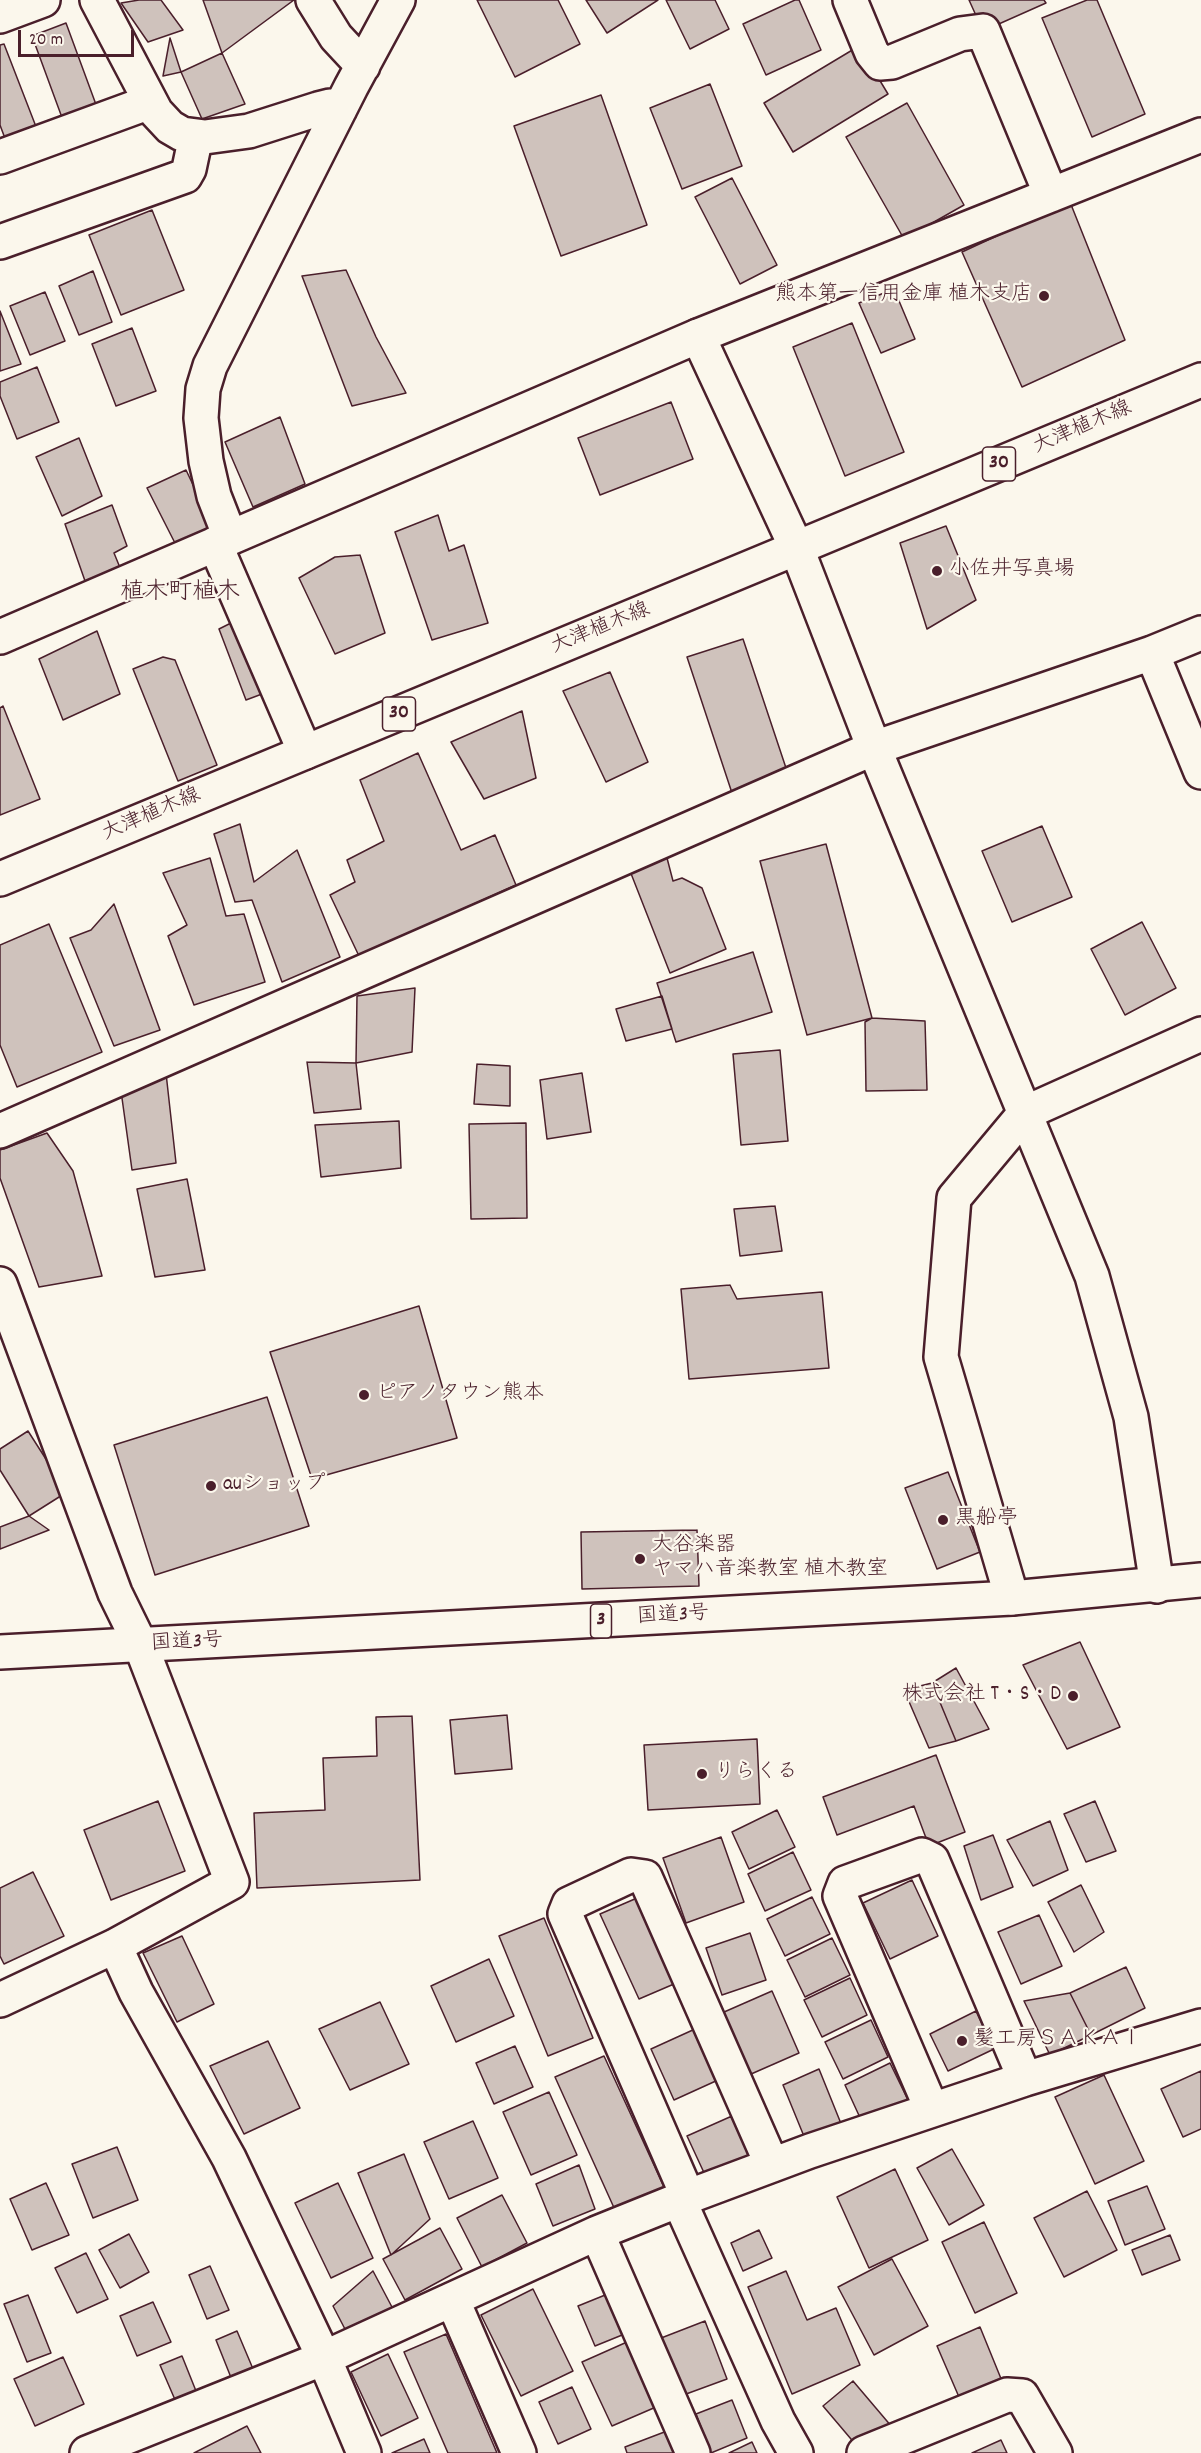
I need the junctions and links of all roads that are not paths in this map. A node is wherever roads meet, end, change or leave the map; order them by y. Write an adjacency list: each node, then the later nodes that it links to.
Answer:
1 (43, 0): 6 (main road)
2 (97, 0): 8 (main road)
3 (314, 0): 7 (main road)
4 (398, 0): 7 (main road)
5 (849, 0): 13 (main road)
6 (0, 16)
7 (363, 66): 9 (main road)
8 (150, 102): 11 (main road); 12 (main road)
9 (340, 109): 11 (main road); 17 (main road)
10 (1201, 135): 13 (main road)
11 (196, 136): 14 (main road)
12 (0, 156)
13 (1051, 195): 15 (main road)
14 (0, 242)
15 (698, 336): 17 (main road); 18 (main road)
16 (1201, 380): 18 (main road, 大津植木線 / 30)
17 (222, 541): 20 (main road); 23 (main road)
18 (797, 549): 22 (main road); 23 (main road, 大津植木線 / 30)
19 (1201, 633): 21 (main road)
20 (0, 637)
21 (1152, 652): 22 (main road); 24 (main road)
22 (874, 748): 27 (main road); 28 (main road)
23 (305, 753): 25 (main road, 大津植木線 / 30)
24 (1201, 772)
25 (0, 879)
26 (1201, 1034): 27 (main road)
27 (1025, 1113): 31 (main road); 32 (main road)
28 (0, 1131)
29 (0, 1284): 33 (main road)
30 (1201, 1580): 31 (main road, 国道3号 / 3)
31 (1157, 1586): 32 (main road, 国道3号 / 3)
32 (1012, 1598): 33 (main road, 国道3号 / 3)
33 (141, 1646): 34 (main road, 国道3号 / 3); 35 (main road)
34 (0, 1652)
35 (115, 1946): 36 (main road); 44 (main road)
36 (0, 2000)
37 (1201, 2026): 38 (main road)
38 (1025, 2079): 39 (main road); 39 (main road)
39 (932, 2110): 40 (main road)
40 (771, 2165): 41 (main road); 41 (main road)
41 (684, 2199): 42 (main road); 49 (main road)
42 (597, 2233): 43 (main road); 48 (main road)
43 (453, 2301): 44 (main road); 47 (main road)
44 (324, 2358): 45 (main road); 46 (main road)
45 (87, 2453)
46 (364, 2453)
47 (519, 2453)
48 (693, 2453)
49 (796, 2453)
50 (864, 2453): 51 (main road)
51 (1055, 2453)

